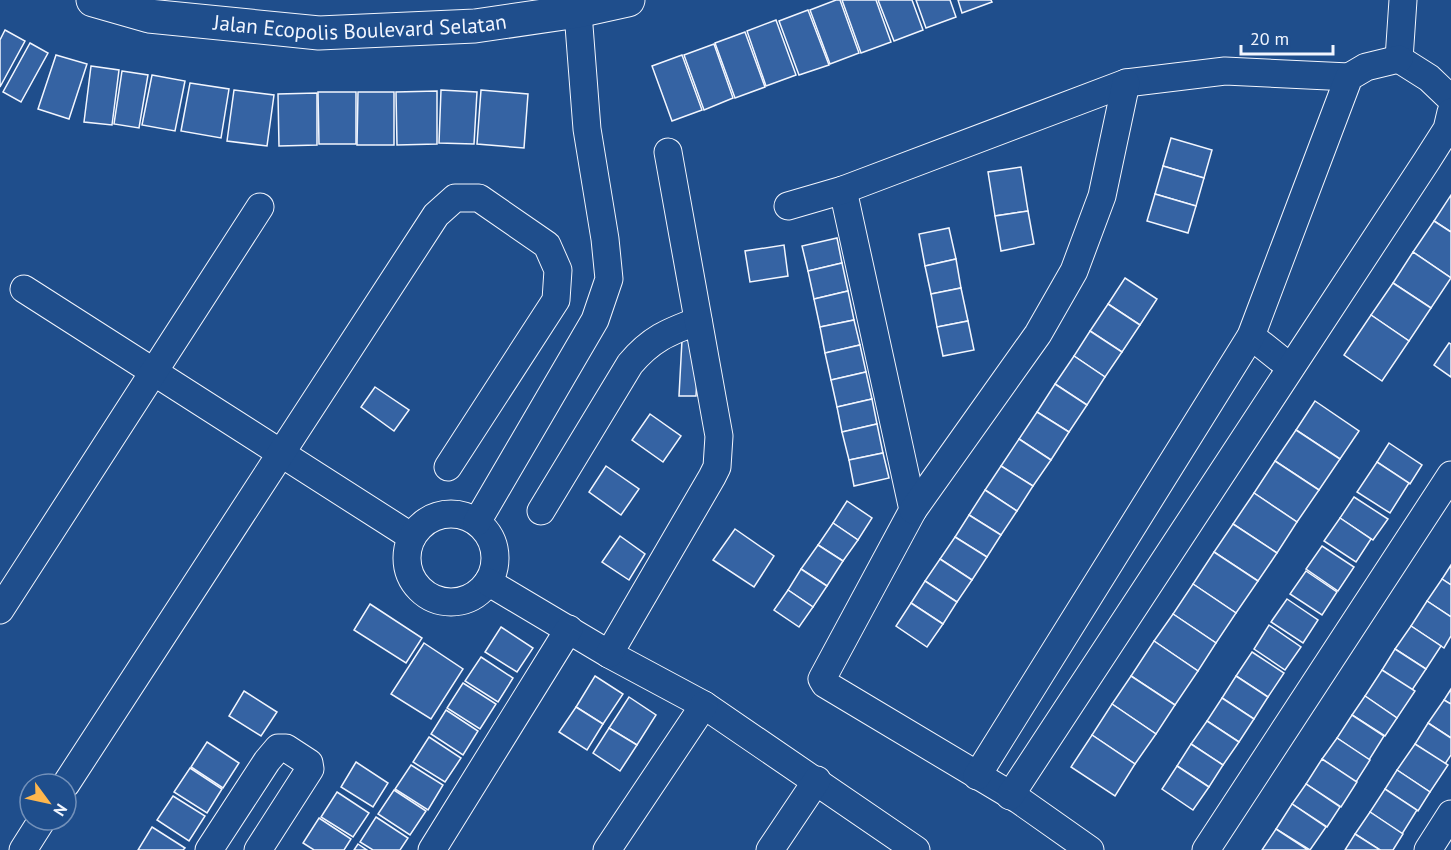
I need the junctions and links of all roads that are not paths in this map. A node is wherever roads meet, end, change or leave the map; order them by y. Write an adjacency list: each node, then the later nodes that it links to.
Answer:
1 (93, 0): 4 (street, Jalan Ecopolis Boulevard Selatan)
2 (628, 0): 4 (street, Jalan Ecopolis Boulevard Selatan)
3 (1403, 0): 5 (street)
4 (578, 5): 24 (street)
5 (1399, 59): 6 (street); 8 (street)
6 (1349, 77): 7 (street); 16 (street)
7 (1126, 83): 11 (street); 22 (street)
8 (1451, 99)
9 (1451, 112): 17 (street)
10 (668, 152): 15 (street)
11 (843, 190): 12 (street); 22 (street)
12 (788, 206)
13 (260, 207): 18 (street)
14 (24, 289): 18 (street)
15 (698, 321): 23 (street); 29 (street)
16 (1251, 336): 17 (street); 32 (street)
17 (1290, 367): 34 (street)
18 (153, 372): 19 (street); 27 (street)
19 (281, 453): 20 (street); 25 (street); 31 (street)
20 (448, 467)
21 (1451, 475): 47 (street)
22 (912, 510): 32 (street)
23 (540, 511)
24 (477, 522): 25 (street); 26 (street)
25 (412, 537): 26 (street)
26 (488, 582): 28 (street)
27 (0, 610)
28 (569, 629): 29 (street); 42 (street)
29 (609, 654): 30 (street)
30 (704, 705): 33 (street); 43 (street)
31 (74, 772)
32 (977, 776): 34 (street)
33 (817, 780): 44 (street); 45 (street)
34 (1010, 796): 46 (street)
35 (1451, 814): 48 (street)
36 (34, 832): 39 (street)
37 (0, 844): 38 (street)
38 (9, 850)
39 (23, 850)
40 (209, 850): 41 (street)
41 (258, 850)
42 (432, 850)
43 (607, 850)
44 (770, 850)
45 (916, 850)
46 (1090, 850)
47 (1206, 850)
48 (1428, 850)

